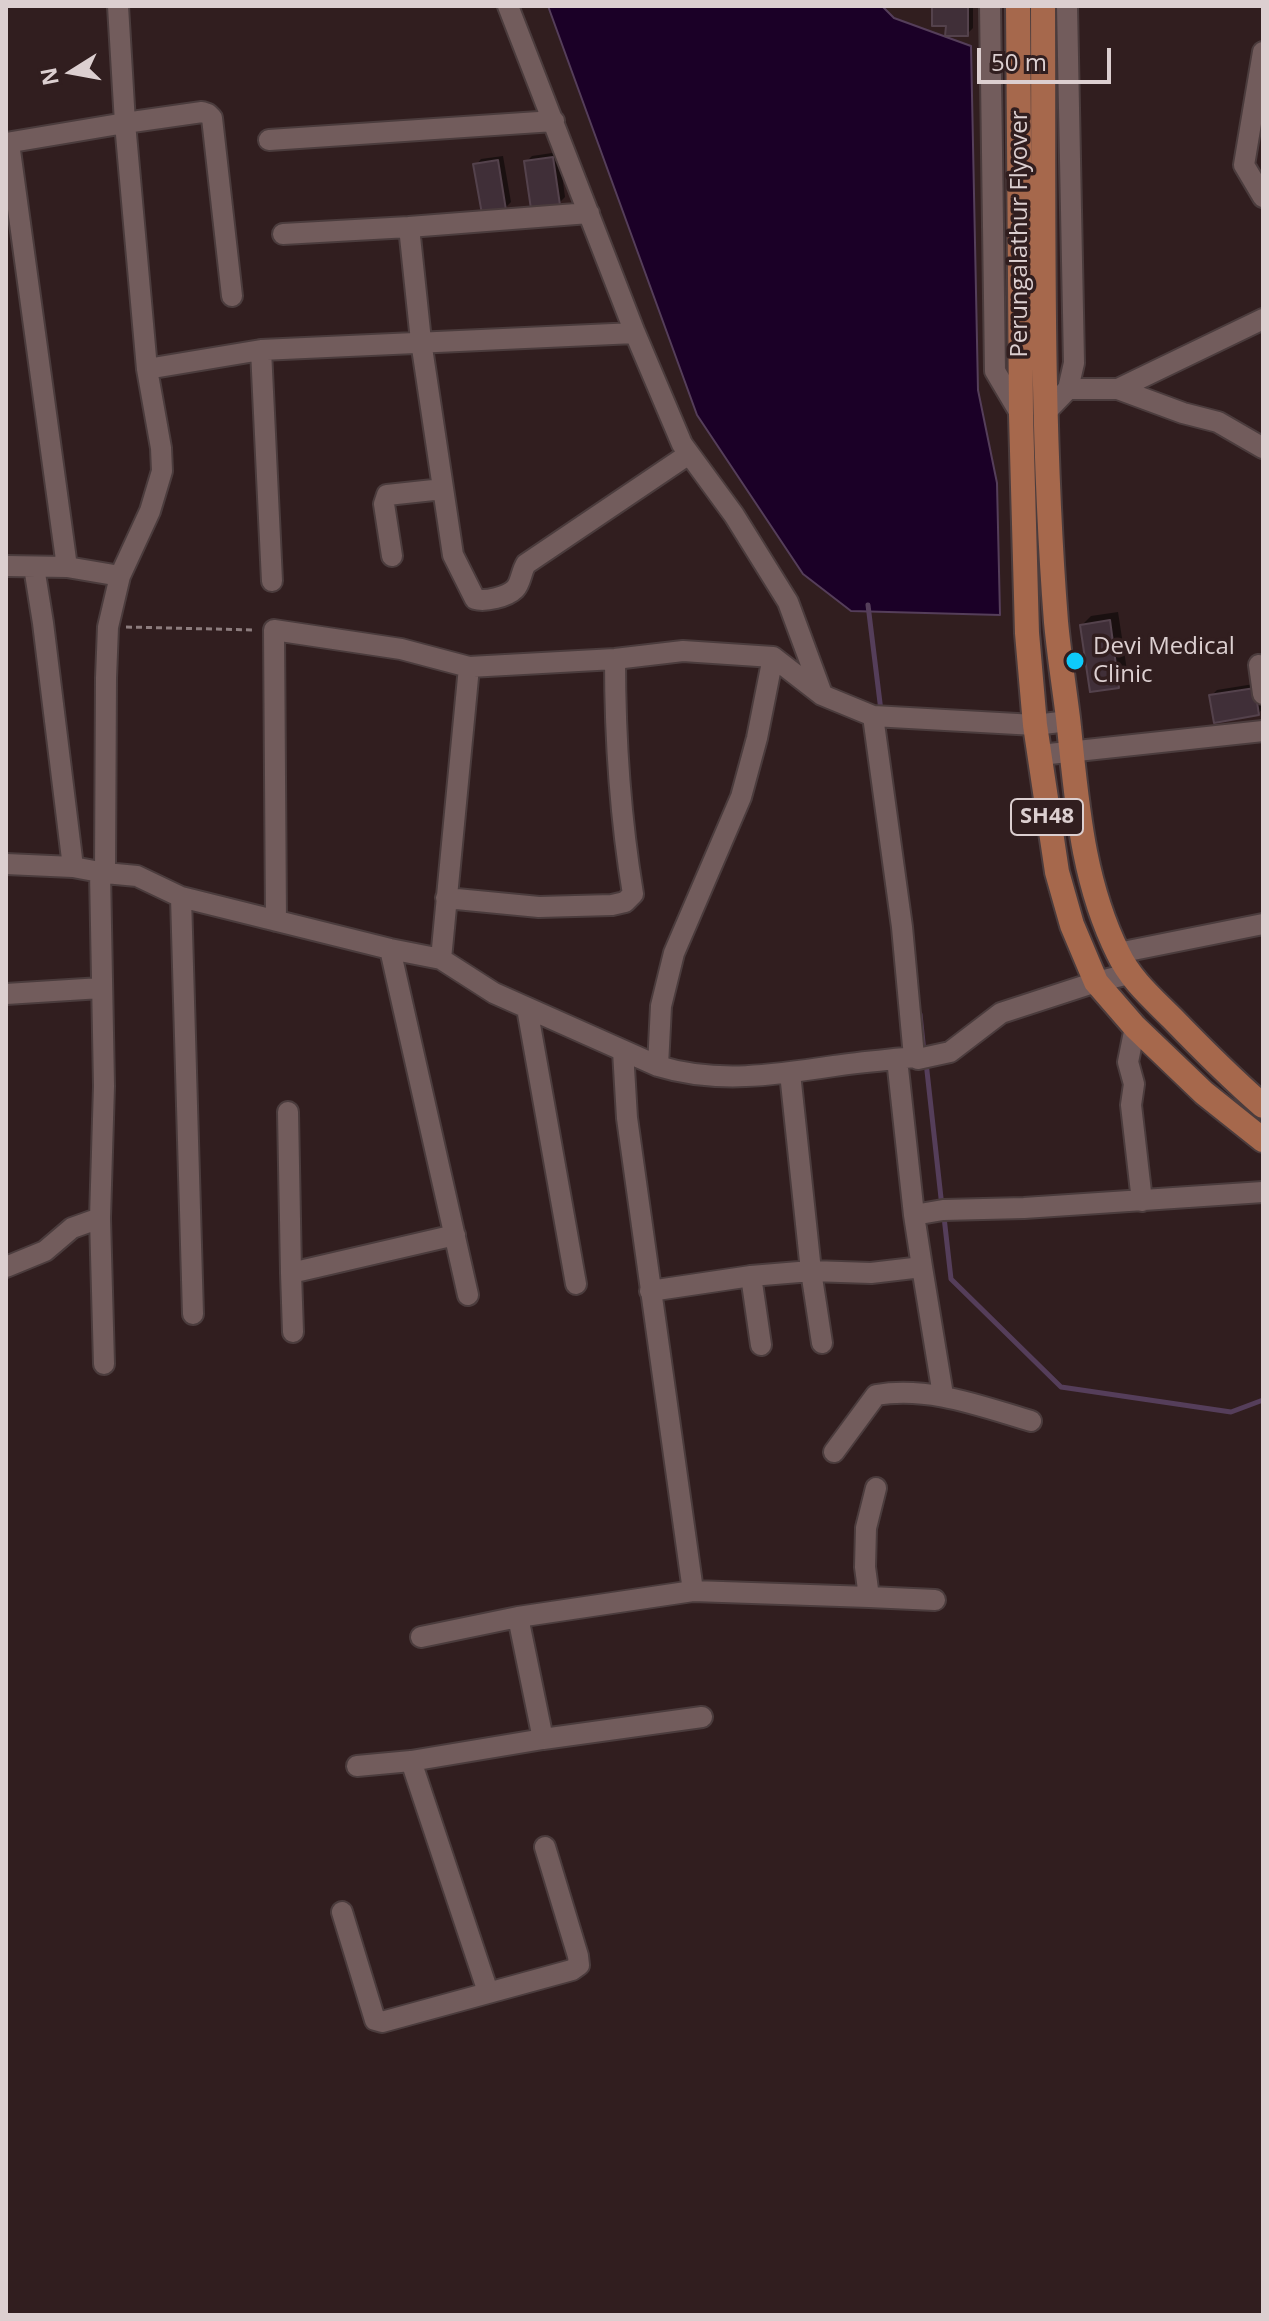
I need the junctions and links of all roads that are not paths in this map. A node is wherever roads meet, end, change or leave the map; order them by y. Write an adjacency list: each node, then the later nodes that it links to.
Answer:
1 (118, 6): 9 (street)
2 (508, 6): 8 (street)
3 (990, 6): 24 (street)
4 (1018, 6): 22 (main road, Perungalathur Flyover / SH48)
5 (1043, 6): 22 (main road, Perungalathur Flyover / SH48)
6 (1067, 6): 22 (street)
7 (1263, 52): 12 (street)
8 (554, 121): 10 (street); 13 (street)
9 (125, 123): 11 (street); 16 (street); 21 (street)
10 (269, 140)
11 (8, 143): 31 (street)
12 (1263, 197)
13 (589, 213): 14 (street); 18 (street)
14 (409, 227): 15 (street); 19 (street)
15 (283, 234)
16 (232, 296)
17 (1263, 319): 23 (street)
18 (635, 333): 19 (street); 26 (street)
19 (421, 341): 20 (street); 27 (street)
20 (261, 350): 21 (street); 33 (street)
21 (147, 369): 32 (street)
22 (1045, 384): 23 (street); 24 (main road, Perungalathur Flyover / SH48); 41 (main road, Perungalathur Flyover / SH48)
23 (1118, 389): 25 (street)
24 (1021, 415): 42 (main road, SH48)
25 (1263, 448)
26 (689, 454): 27 (street); 39 (street)
27 (443, 489): 28 (street)
28 (392, 556)
29 (6, 566): 30 (street)
30 (34, 567): 31 (street); 47 (street)
31 (67, 567): 32 (street)
32 (120, 576): 48 (street)
33 (272, 581)
34 (773, 657): 35 (street); 39 (street); 63 (street)
35 (615, 659): 37 (street); 50 (street)
36 (1259, 665): 38 (street)
37 (469, 667): 50 (street); 51 (street)
38 (1263, 694)
39 (822, 695): 40 (street)
40 (873, 716): 42 (street); 62 (street)
41 (1068, 721): 42 (street); 44 (main road, SH48)
42 (1035, 725): 45 (main road, SH48)
43 (1263, 731): 44 (street)
44 (1071, 752): 45 (street); 55 (main road, SH48)
45 (1040, 755): 56 (main road, SH48)
46 (6, 864): 47 (street)
47 (73, 867): 48 (street)
48 (103, 873): 49 (street); 57 (street)
49 (181, 897): 51 (street); 81 (street)
50 (446, 898): 54 (street)
51 (276, 921): 53 (street)
52 (1263, 924): 55 (street)
53 (390, 949): 54 (street); 72 (street)
54 (441, 959): 59 (street)
55 (1124, 964): 56 (street); 65 (main road, SH48)
56 (1096, 982): 60 (main road, SH48); 62 (street)
57 (101, 988): 58 (street); 71 (street)
58 (6, 994)
59 (527, 1008): 61 (street); 78 (street)
60 (1135, 1027): 67 (main road, SH48); 69 (street)
61 (623, 1051): 63 (street); 79 (street)
62 (905, 1058): 64 (street); 70 (street)
63 (658, 1066): 64 (street)
64 (790, 1073): 75 (street)
65 (1263, 1106)
66 (288, 1112): 76 (street)
67 (1263, 1140)
68 (1263, 1192): 69 (street)
69 (1142, 1201): 70 (street)
70 (914, 1215): 74 (street)
71 (100, 1218): 73 (street); 85 (street)
72 (455, 1235): 76 (street); 80 (street)
73 (6, 1267)
74 (922, 1267): 75 (street); 86 (street)
75 (811, 1271): 77 (street); 83 (street)
76 (291, 1273): 82 (street)
77 (751, 1276): 79 (street); 84 (street)
78 (576, 1284)
79 (650, 1291): 90 (street)
80 (468, 1295)
81 (193, 1314)
82 (293, 1332)
83 (822, 1343)
84 (761, 1345)
85 (104, 1364)
86 (943, 1395): 87 (street); 88 (street)
87 (1031, 1421)
88 (834, 1452)
89 (876, 1488): 91 (street)
90 (693, 1591): 91 (street); 93 (street)
91 (869, 1597): 92 (street)
92 (935, 1600)
93 (518, 1617): 94 (street); 96 (street)
94 (421, 1637)
95 (702, 1717): 96 (street)
96 (543, 1739): 97 (street)
97 (411, 1761): 98 (street); 101 (street)
98 (357, 1766)
99 (545, 1847): 101 (street)
100 (342, 1912): 101 (street)
101 (488, 1992)

